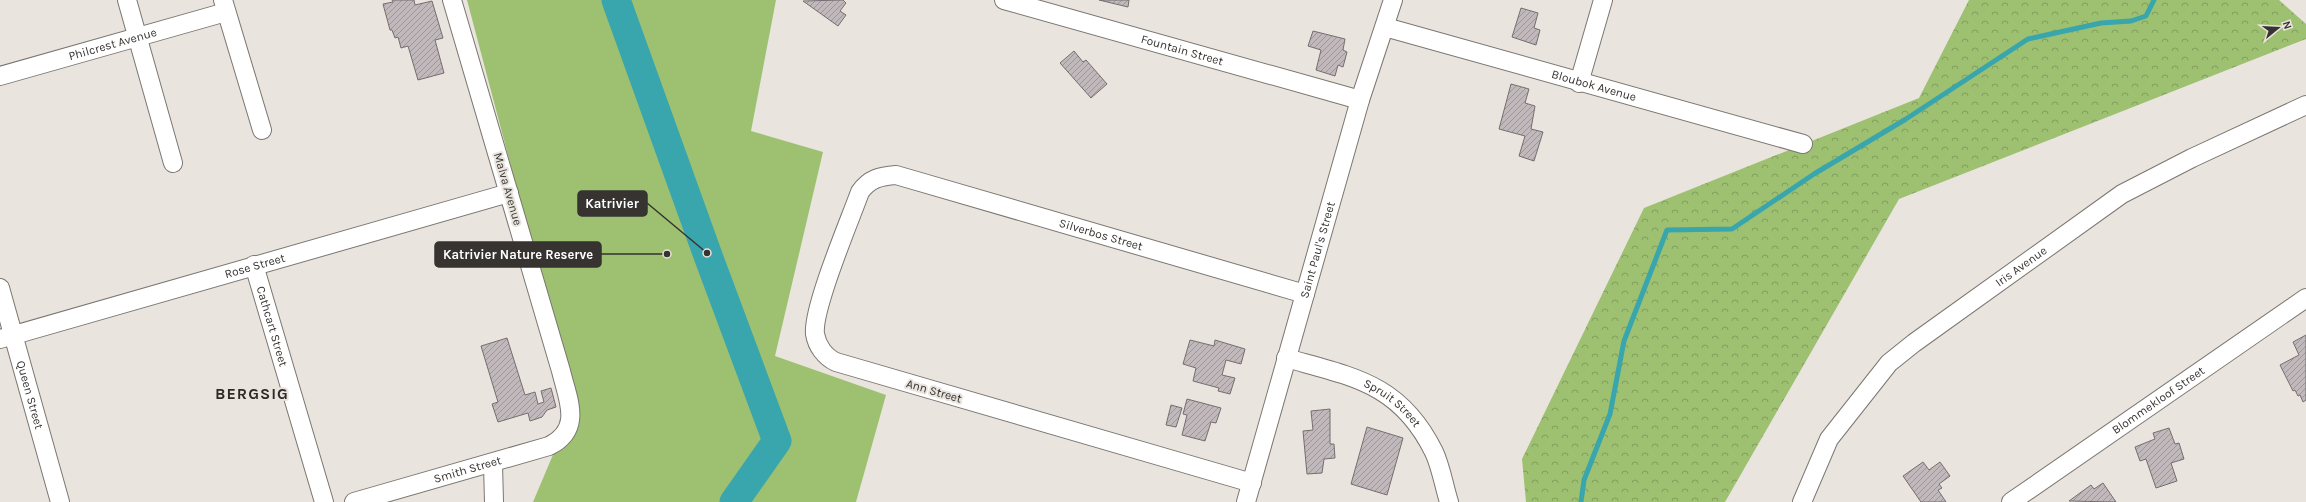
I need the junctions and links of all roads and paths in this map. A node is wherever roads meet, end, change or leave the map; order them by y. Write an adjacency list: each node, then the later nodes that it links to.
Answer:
1 (127, 0): 8 (street)
2 (452, 0): 17 (street, Malva Avenue)
3 (1004, 0): 11 (street, Fountain Street)
4 (1393, 0): 7 (street, Saint Paul's Street)
5 (1603, 0): 10 (street)
6 (224, 6): 8 (street, Philcrest Avenue); 13 (street)
7 (1385, 27): 10 (street, Bloubok Avenue); 11 (street, Saint Paul's Street)
8 (137, 38): 9 (street, Philcrest Avenue); 15 (street)
9 (0, 76)
10 (1579, 83): 14 (street, Bloubok Avenue)
11 (1360, 100): 20 (street, Saint Paul's Street)
12 (2306, 105): 33 (street, Iris Avenue)
13 (262, 130)
14 (1803, 144)
15 (172, 163)
16 (896, 175): 20 (street, Silverbos Street); 26 (street, Ann Street)
17 (509, 193): 18 (street, Rose Street); 24 (street, Malva Avenue)
18 (254, 265): 22 (street, Rose Street); 28 (street, Cathcart Street)
19 (0, 288): 22 (street, Queen Street)
20 (1305, 294): 23 (street, Saint Paul's Street)
21 (2306, 298): 34 (street, Blommekloof Street)
22 (7, 337): 27 (street, Queen Street)
23 (1286, 358): 26 (street, Saint Paul's Street); 32 (street, Spruit Street)
24 (570, 424): 25 (street, Smith Street)
25 (493, 464): 29 (street, Smith Street); 30 (street)
26 (1252, 482): 31 (street, Saint Paul's Street)
27 (60, 502)
28 (324, 502)
29 (354, 502)
30 (494, 502)
31 (1246, 502)
32 (1449, 502)
33 (1802, 502)
34 (2011, 502)

